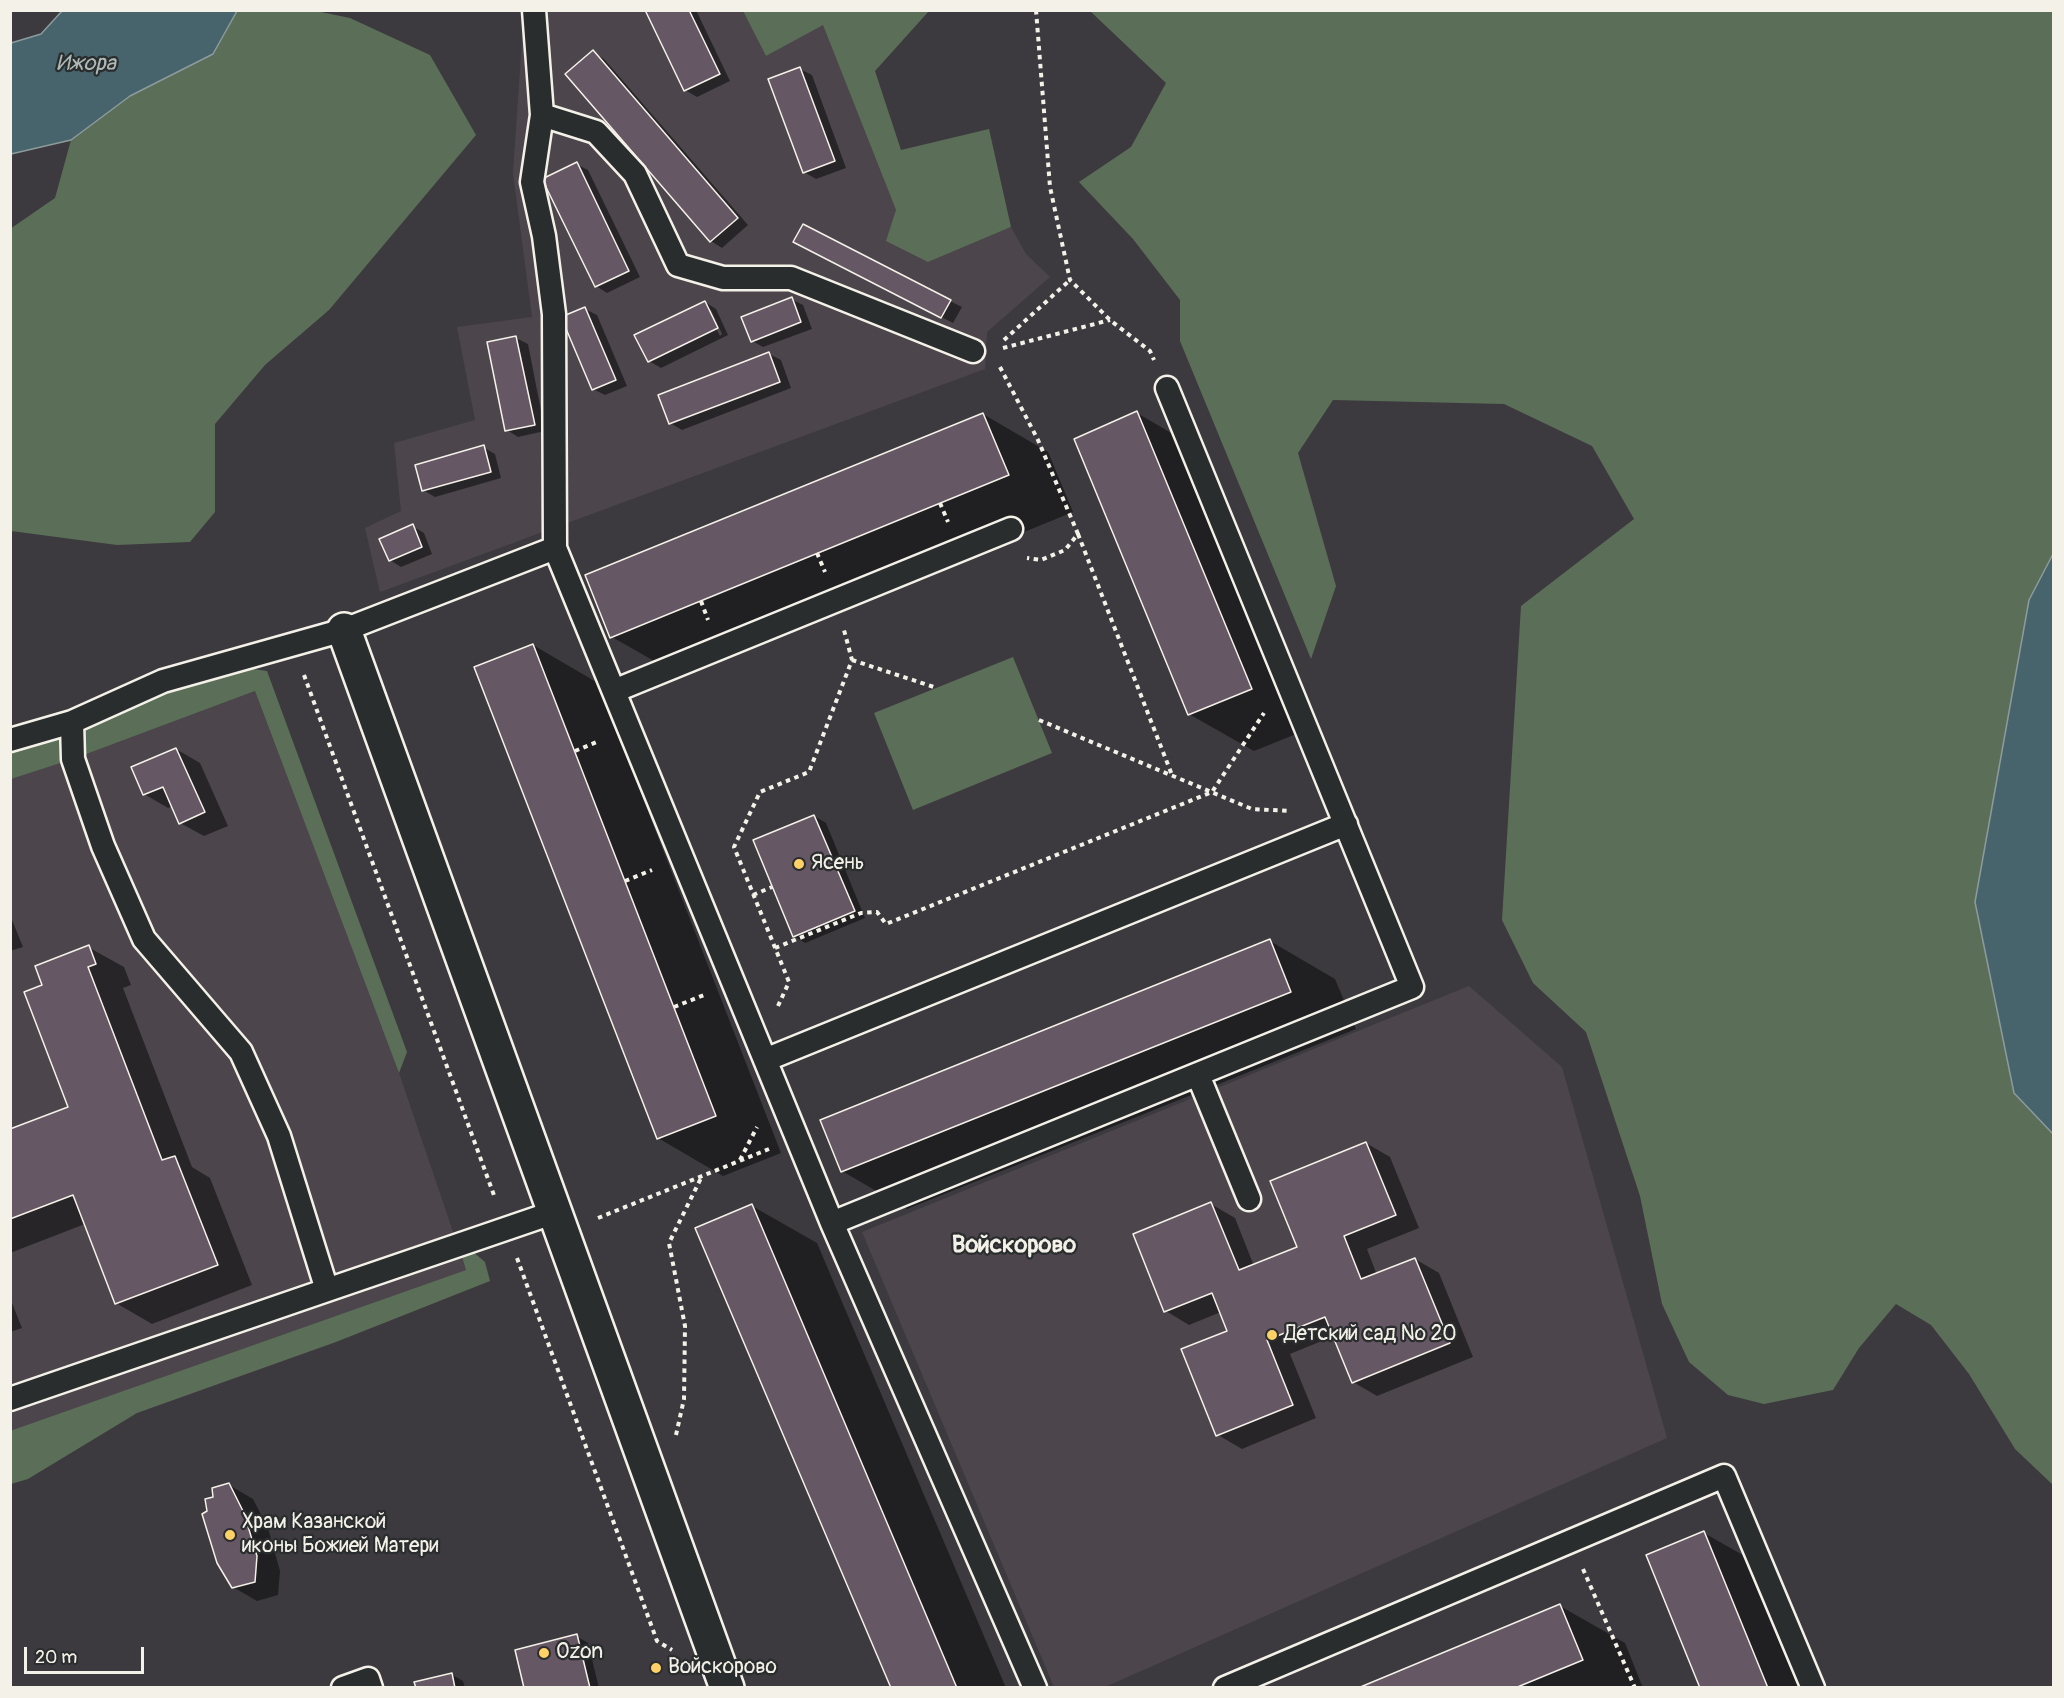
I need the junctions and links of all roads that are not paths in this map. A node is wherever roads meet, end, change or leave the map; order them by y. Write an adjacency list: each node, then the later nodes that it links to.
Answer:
1 (534, 10): 2 (lane)
2 (542, 115): 3 (lane); 6 (lane)
3 (982, 351)
4 (1167, 388): 11 (lane)
5 (1003, 532): 8 (lane)
6 (555, 548): 7 (lane); 8 (lane)
7 (344, 630): 9 (lane); 15 (street)
8 (614, 691): 12 (lane)
9 (72, 722): 10 (lane); 17 (lane)
10 (10, 740)
11 (1344, 819): 12 (lane); 13 (lane)
12 (763, 1054): 16 (lane)
13 (1198, 1075): 14 (lane); 16 (lane)
14 (1249, 1199)
15 (559, 1222): 17 (lane); 19 (street)
16 (832, 1223): 22 (lane)
17 (327, 1290): 18 (lane)
18 (10, 1399)
19 (720, 1685)
20 (343, 1688): 21 (lane)
21 (371, 1688)
22 (1035, 1688)
23 (1225, 1688): 24 (lane)
24 (1813, 1688)

